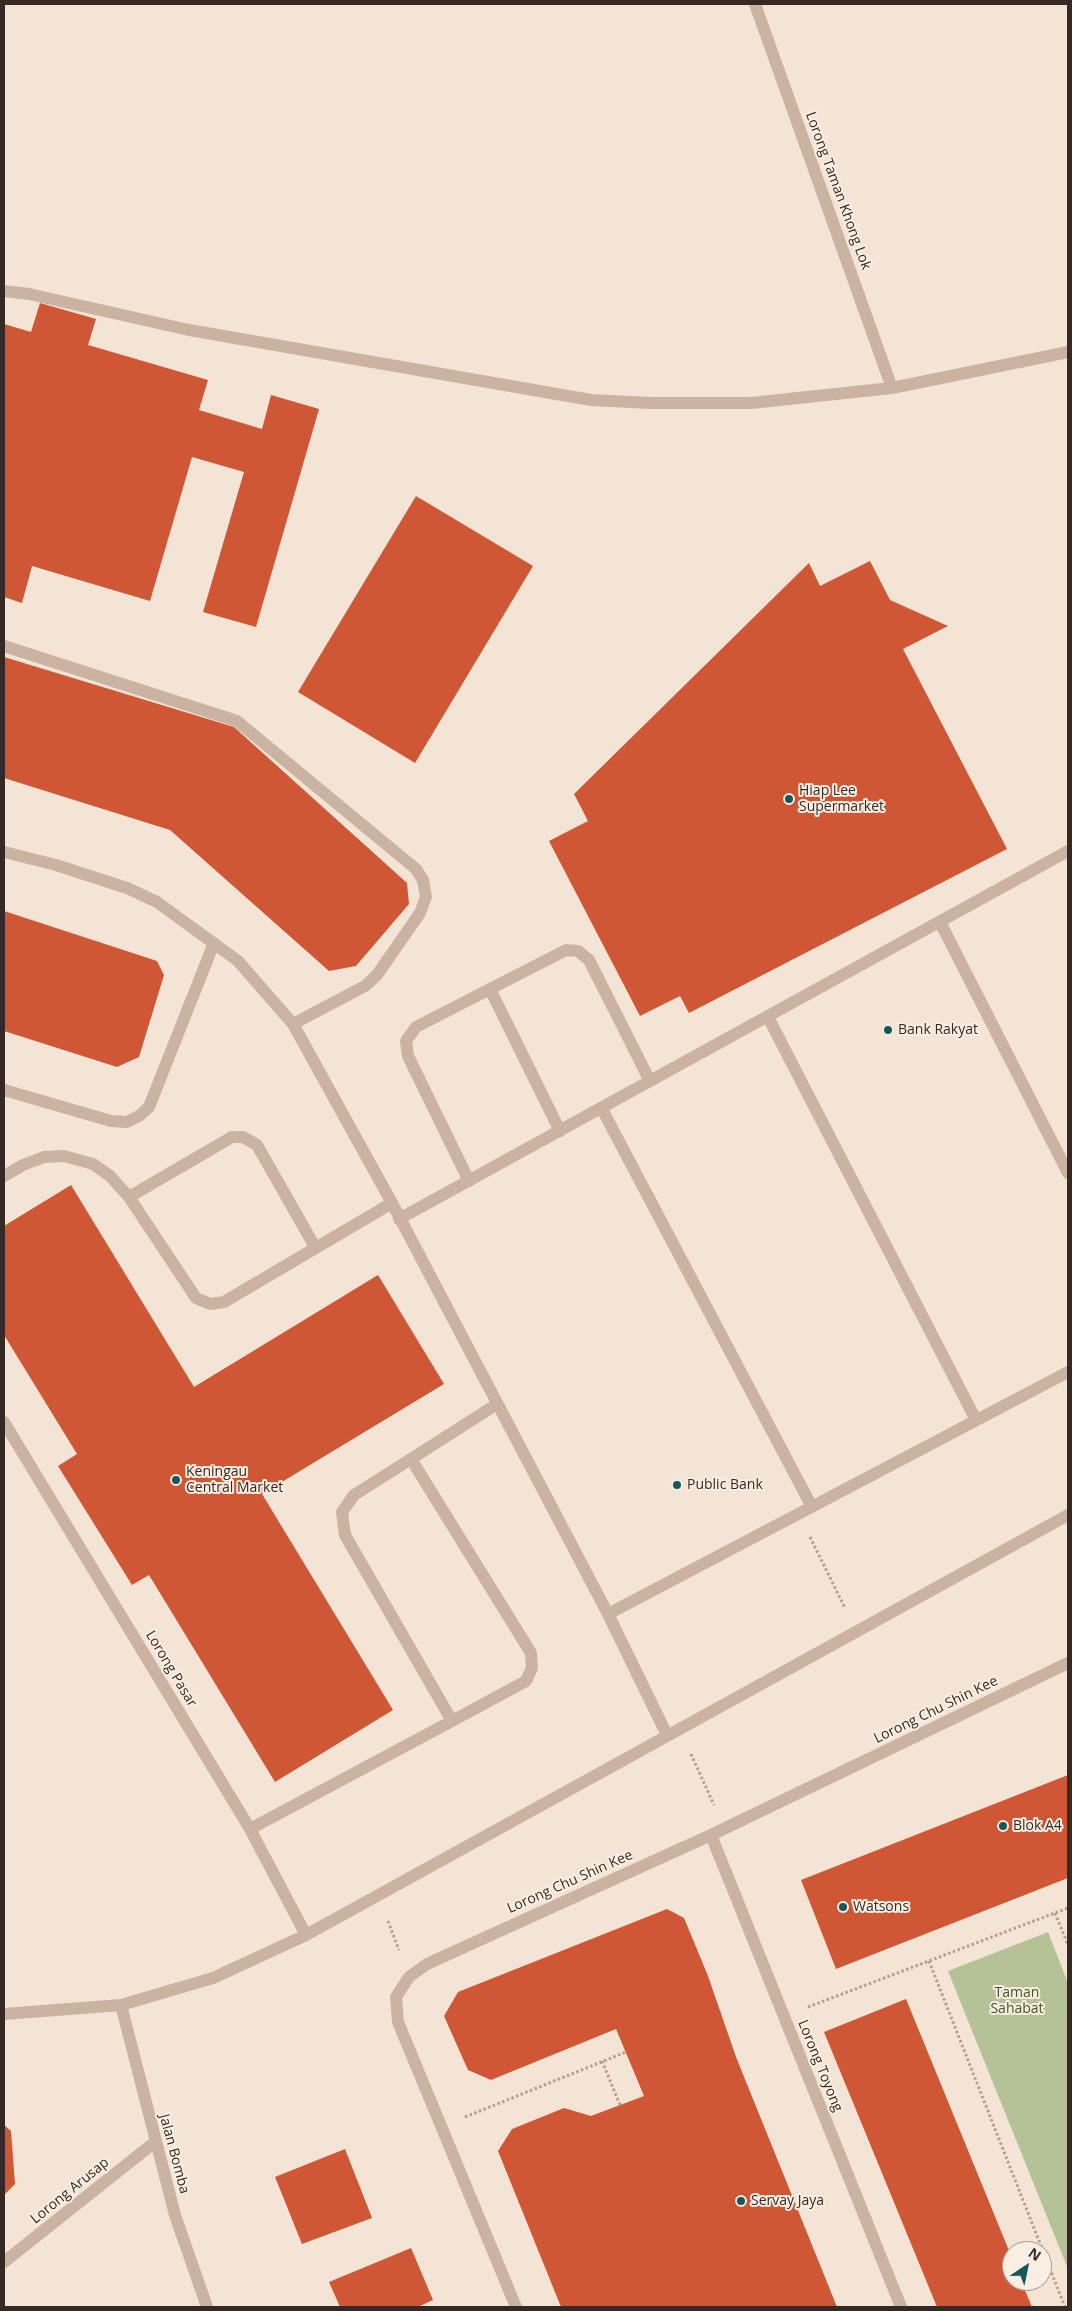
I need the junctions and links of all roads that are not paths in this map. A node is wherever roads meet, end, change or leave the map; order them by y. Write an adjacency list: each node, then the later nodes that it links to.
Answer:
1 (755, 4): 4 (street, Lorong Taman Khong Lok)
2 (4, 291): 4 (street)
3 (1068, 352): 4 (street)
4 (892, 388)
5 (4, 646): 12 (street)
6 (1068, 851): 8 (street)
7 (4, 852): 9 (street)
8 (940, 922): 11 (street); 17 (street)
9 (214, 943): 12 (street); 14 (street)
10 (490, 989): 13 (street); 16 (street); 19 (street)
11 (768, 1016): 13 (street); 26 (street)
12 (293, 1024): 21 (street)
13 (650, 1081): 15 (street)
14 (4, 1090)
15 (602, 1109): 16 (street); 29 (street)
16 (560, 1132): 19 (street)
17 (1068, 1173)
18 (4, 1176): 20 (street)
19 (469, 1181): 22 (street)
20 (129, 1197): 23 (street); 23 (street)
21 (392, 1203): 22 (street); 23 (street)
22 (400, 1219): 25 (street)
23 (315, 1247)
24 (1068, 1372): 26 (street)
25 (497, 1404): 28 (street); 31 (street)
26 (976, 1420): 29 (street)
27 (4, 1422): 35 (street, Lorong Pasar)
28 (411, 1459): 33 (street); 33 (street)
29 (812, 1507): 31 (street)
30 (1068, 1515): 34 (street)
31 (608, 1614): 34 (street)
32 (1068, 1663): 36 (street, Lorong Chu Shin Kee)
33 (452, 1721): 35 (street)
34 (667, 1736): 37 (street)
35 (250, 1829): 37 (street, Lorong Pasar)
36 (711, 1835): 43 (street, Lorong Chu Shin Kee); 44 (street, Lorong Toyong)
37 (306, 1935): 38 (street)
38 (121, 2005): 39 (street); 40 (street, Jalan Bomba)
39 (4, 2014)
40 (155, 2142): 41 (street, Lorong Arusap); 42 (street, Jalan Bomba)
41 (4, 2262)
42 (207, 2307)
43 (516, 2307)
44 (901, 2307)

